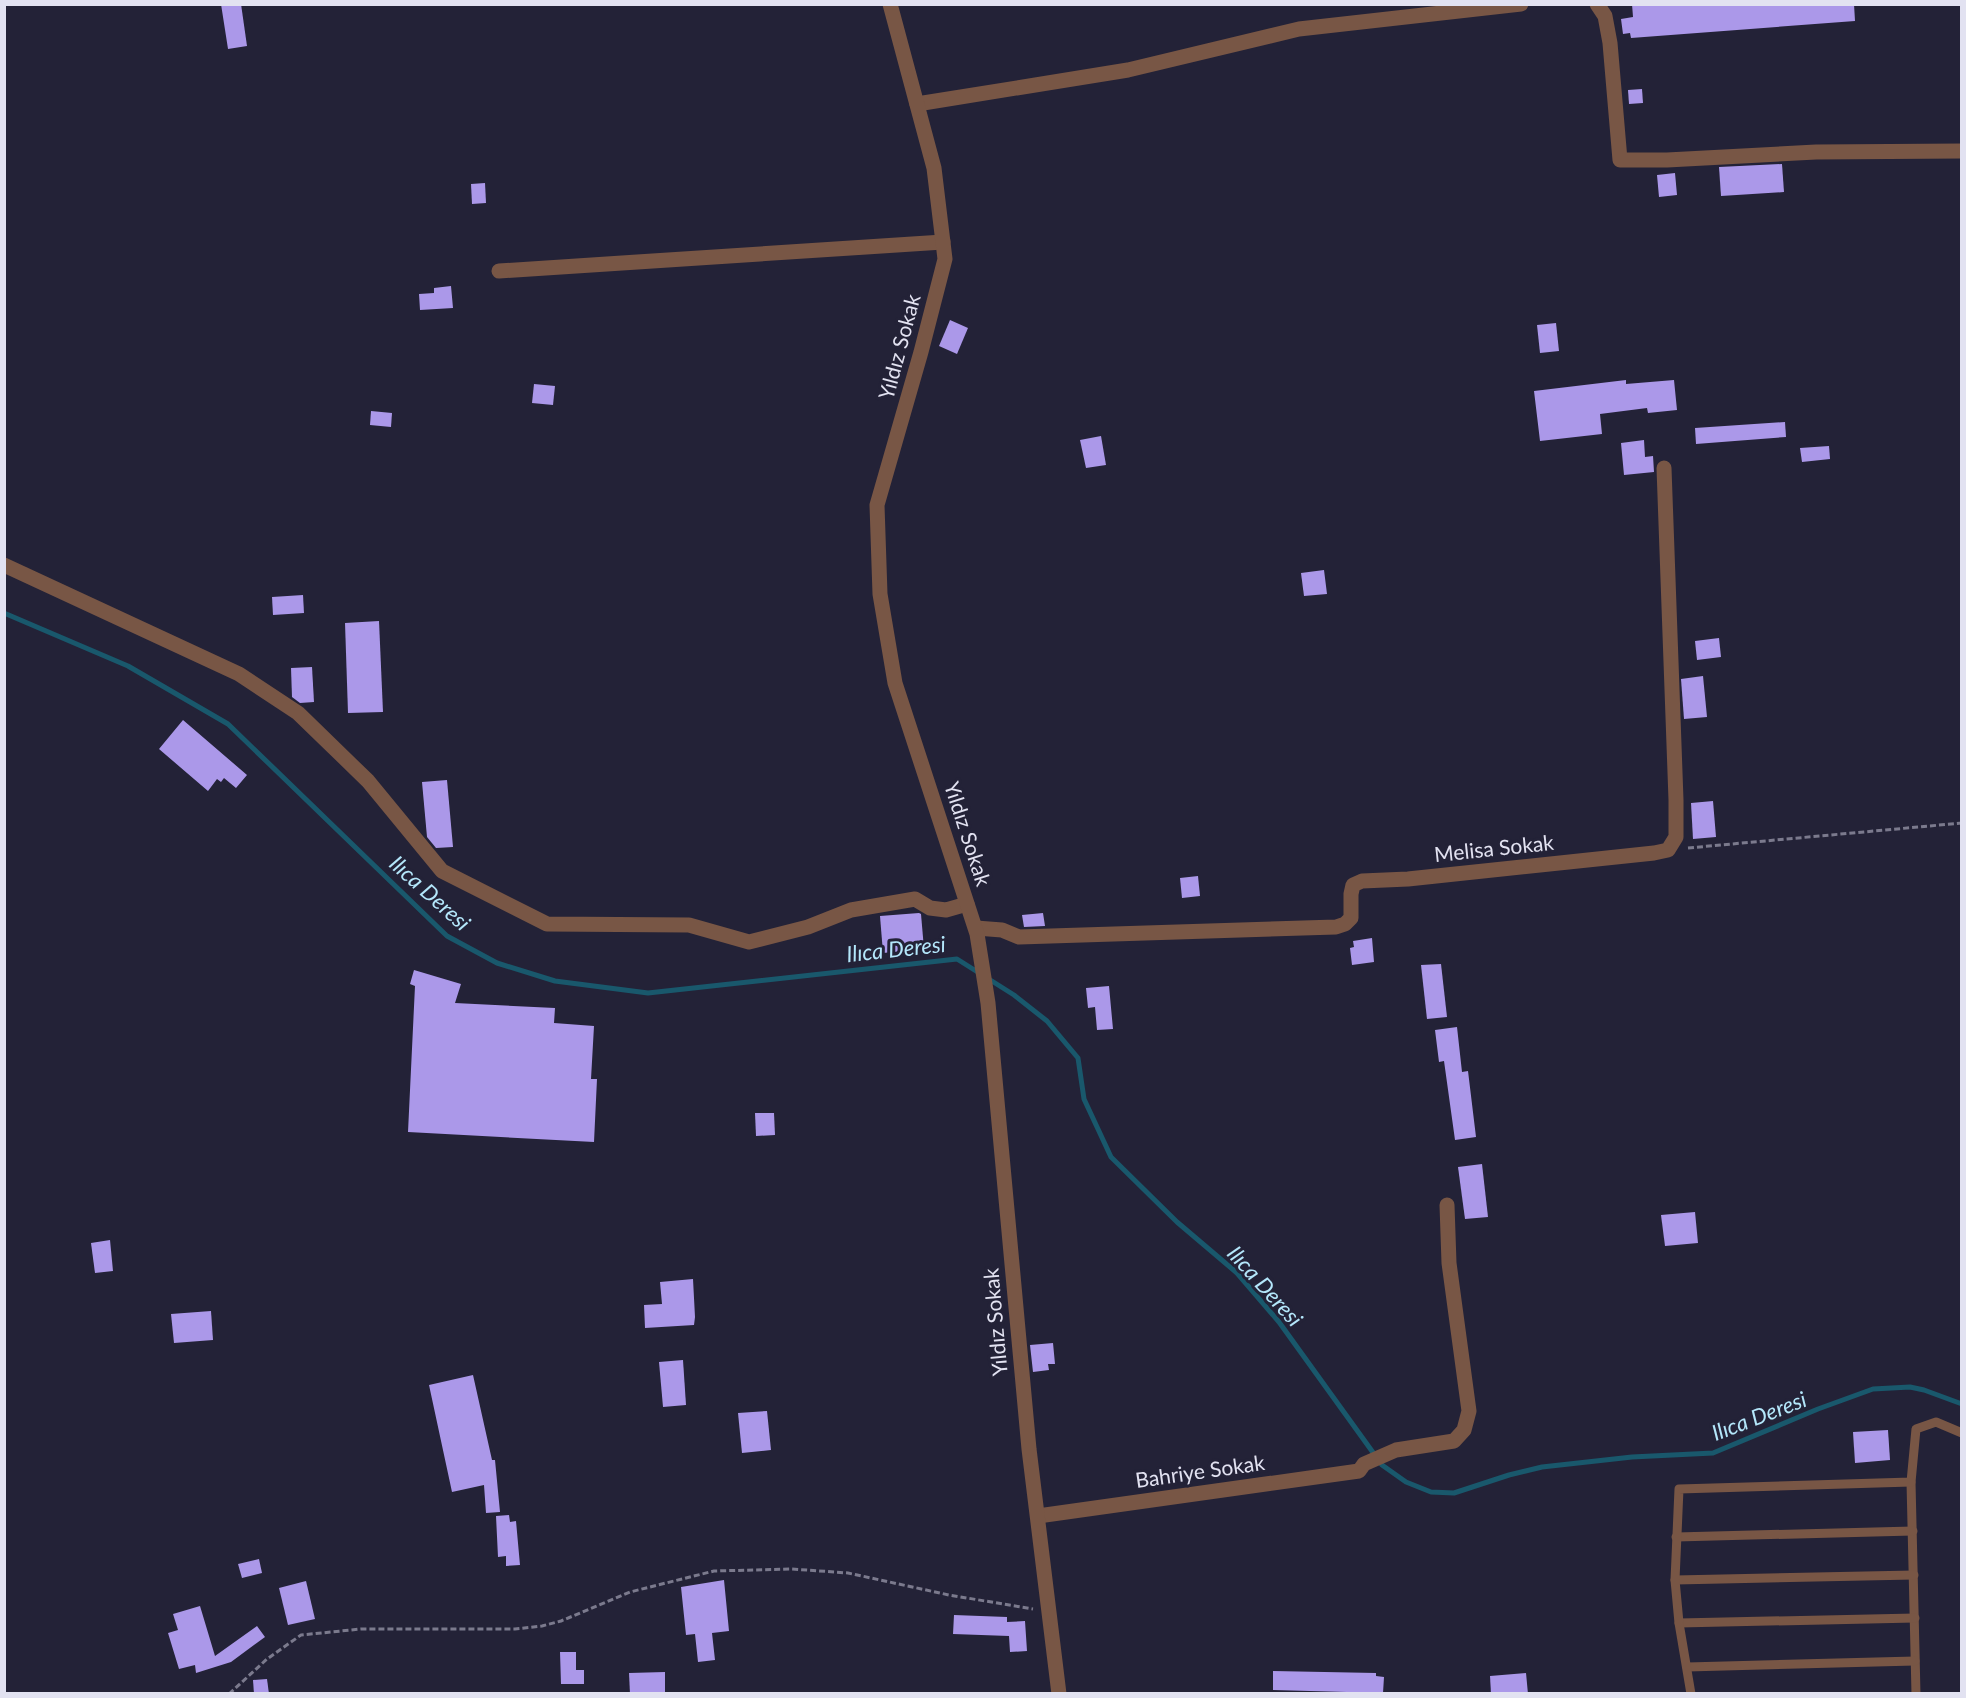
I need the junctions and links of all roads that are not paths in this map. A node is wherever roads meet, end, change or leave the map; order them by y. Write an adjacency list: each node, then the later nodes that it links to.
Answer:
1 (890, 4): 4 (street, Yıldız Sokak)
2 (1521, 4): 4 (street)
3 (1597, 4): 5 (street)
4 (917, 104): 6 (street, Yıldız Sokak)
5 (1962, 151)
6 (943, 242): 7 (street); 10 (street, Yıldız Sokak)
7 (499, 271)
8 (1664, 468): 11 (street, Melisa Sokak)
9 (4, 565): 10 (street)
10 (968, 904): 11 (street, Yıldız Sokak)
11 (976, 931): 15 (street, Yıldız Sokak)
12 (1447, 1205): 15 (street, Bahriye Sokak)
13 (1962, 1433): 14 (lane)
14 (1911, 1482): 16 (lane); 17 (lane)
15 (1038, 1516): 24 (street, Yıldız Sokak)
16 (1913, 1531): 17 (lane); 18 (lane)
17 (1676, 1538): 19 (lane)
18 (1914, 1575): 19 (lane); 20 (lane)
19 (1676, 1580): 21 (lane)
20 (1915, 1618): 21 (lane); 22 (lane)
21 (1678, 1623): 23 (lane)
22 (1916, 1661): 23 (lane); 26 (lane)
23 (1687, 1667): 25 (lane)
24 (1059, 1694)
25 (1691, 1694)
26 (1916, 1694)

